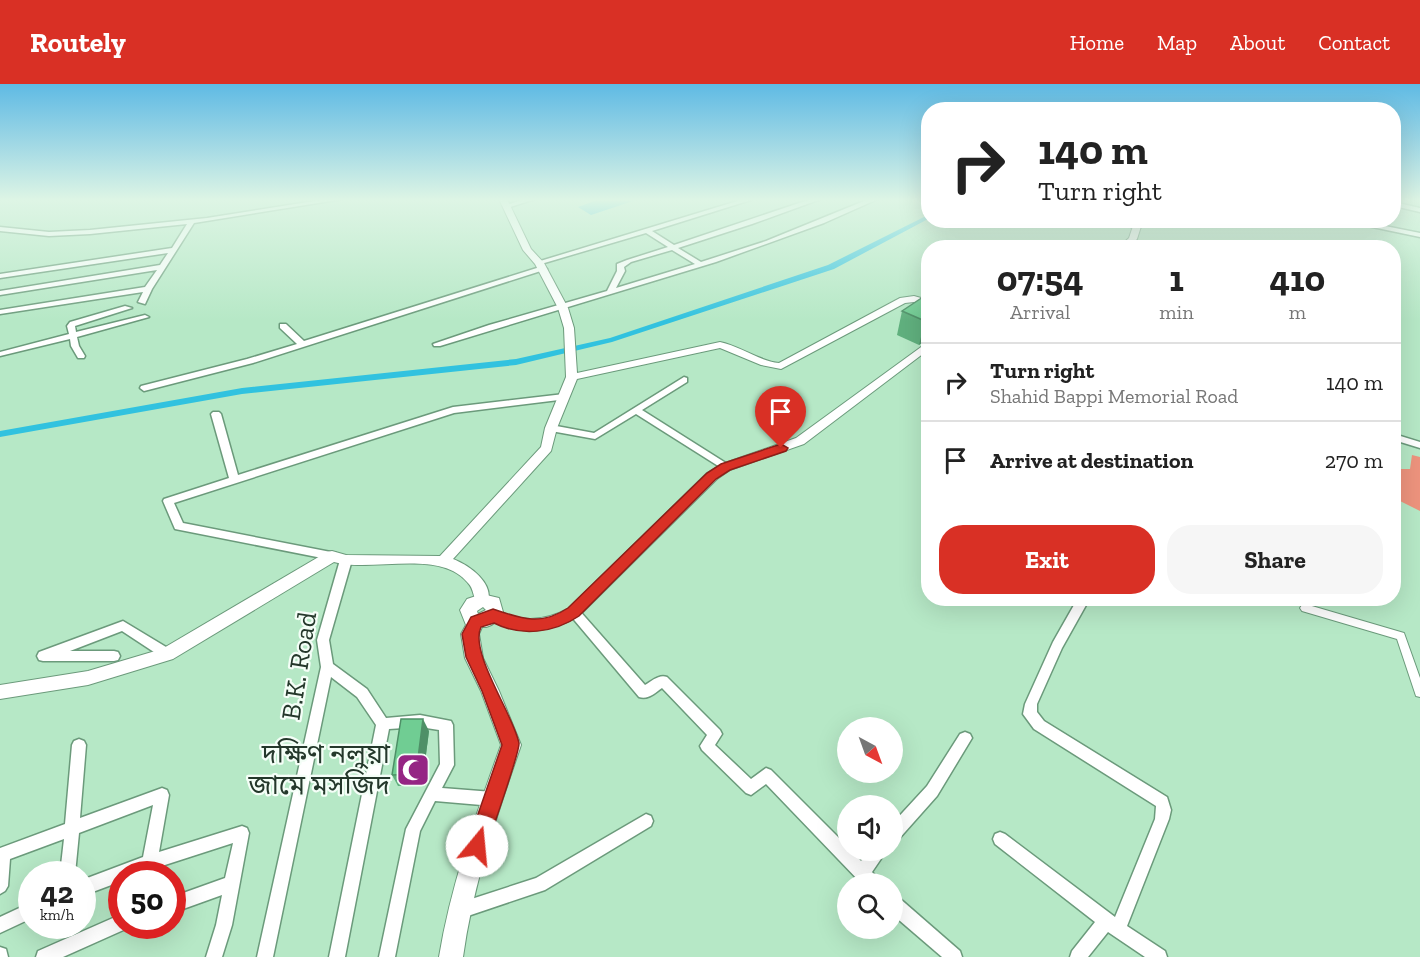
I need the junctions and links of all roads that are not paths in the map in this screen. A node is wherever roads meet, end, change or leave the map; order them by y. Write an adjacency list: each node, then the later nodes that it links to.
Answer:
1 (181, 240): 8 (street)
2 (522, 240): 10 (street)
3 (621, 240): 10 (street)
4 (662, 240): 7 (street)
5 (699, 240): 7 (street)
6 (772, 240): 9 (street)
7 (675, 248): 9 (street); 14 (street)
8 (174, 250): 11 (street); 12 (street)
9 (699, 264): 14 (street)
10 (541, 266): 19 (street); 24 (street)
11 (162, 267): 13 (street); 15 (street)
12 (0, 276)
13 (148, 289): 17 (street); 20 (street)
14 (610, 292): 19 (street)
15 (0, 293)
16 (921, 301): 29 (street)
17 (142, 302)
18 (128, 308): 23 (street)
19 (563, 308): 25 (street); 29 (street)
20 (0, 312)
21 (145, 317): 23 (street)
22 (283, 326): 24 (street)
23 (74, 335): 27 (street); 28 (street)
24 (302, 344): 31 (street)
25 (437, 344)
26 (921, 350): 38 (street)
27 (0, 354)
28 (81, 356)
29 (572, 377): 32 (street)
30 (684, 380): 33 (street)
31 (144, 388)
32 (564, 397): 35 (street); 39 (street)
33 (636, 410): 35 (street); 38 (street)
34 (216, 414): 39 (street)
35 (551, 428): 41 (street)
36 (1401, 440): 37 (street)
37 (1420, 445)
38 (726, 467): 45 (street)
39 (234, 480): 40 (street)
40 (339, 558): 41 (street); 47 (street); 49 (street, B.K. Road)
41 (443, 561): 42 (street)
42 (482, 600): 46 (main road)
43 (1080, 606): 74 (street)
44 (1305, 608): 51 (street)
45 (574, 612): 46 (street); 66 (street)
46 (485, 618): 56 (main road)
47 (167, 654): 48 (street); 50 (street)
48 (114, 656)
49 (327, 667): 52 (street); 78 (street, B.K. Road)
50 (0, 692)
51 (1420, 693)
52 (383, 724): 55 (street); 79 (street)
53 (965, 738): 58 (street)
54 (79, 745): 59 (street)
55 (430, 794): 56 (street); 80 (street)
56 (493, 799): 70 (main road)
57 (646, 821): 70 (street)
58 (903, 824)
59 (73, 828): 61 (street); 62 (street); 63 (street)
60 (1000, 839): 74 (street)
61 (1, 855): 68 (street)
62 (69, 861)
63 (150, 861)
64 (153, 861): 67 (street)
65 (871, 861): 66 (street)
66 (862, 872)
67 (231, 884): 69 (street); 77 (street)
68 (0, 886)
69 (186, 899)
70 (458, 911): 81 (main road)
71 (903, 913): 82 (street)
72 (18, 917): 73 (street)
73 (0, 925)
74 (1112, 925): 83 (street); 84 (street)
75 (108, 928): 76 (street)
76 (44, 957)
77 (214, 957)
78 (264, 957)
79 (337, 957)
80 (387, 957)
81 (451, 957)
82 (954, 957)
83 (1078, 957)
84 (1159, 957)

